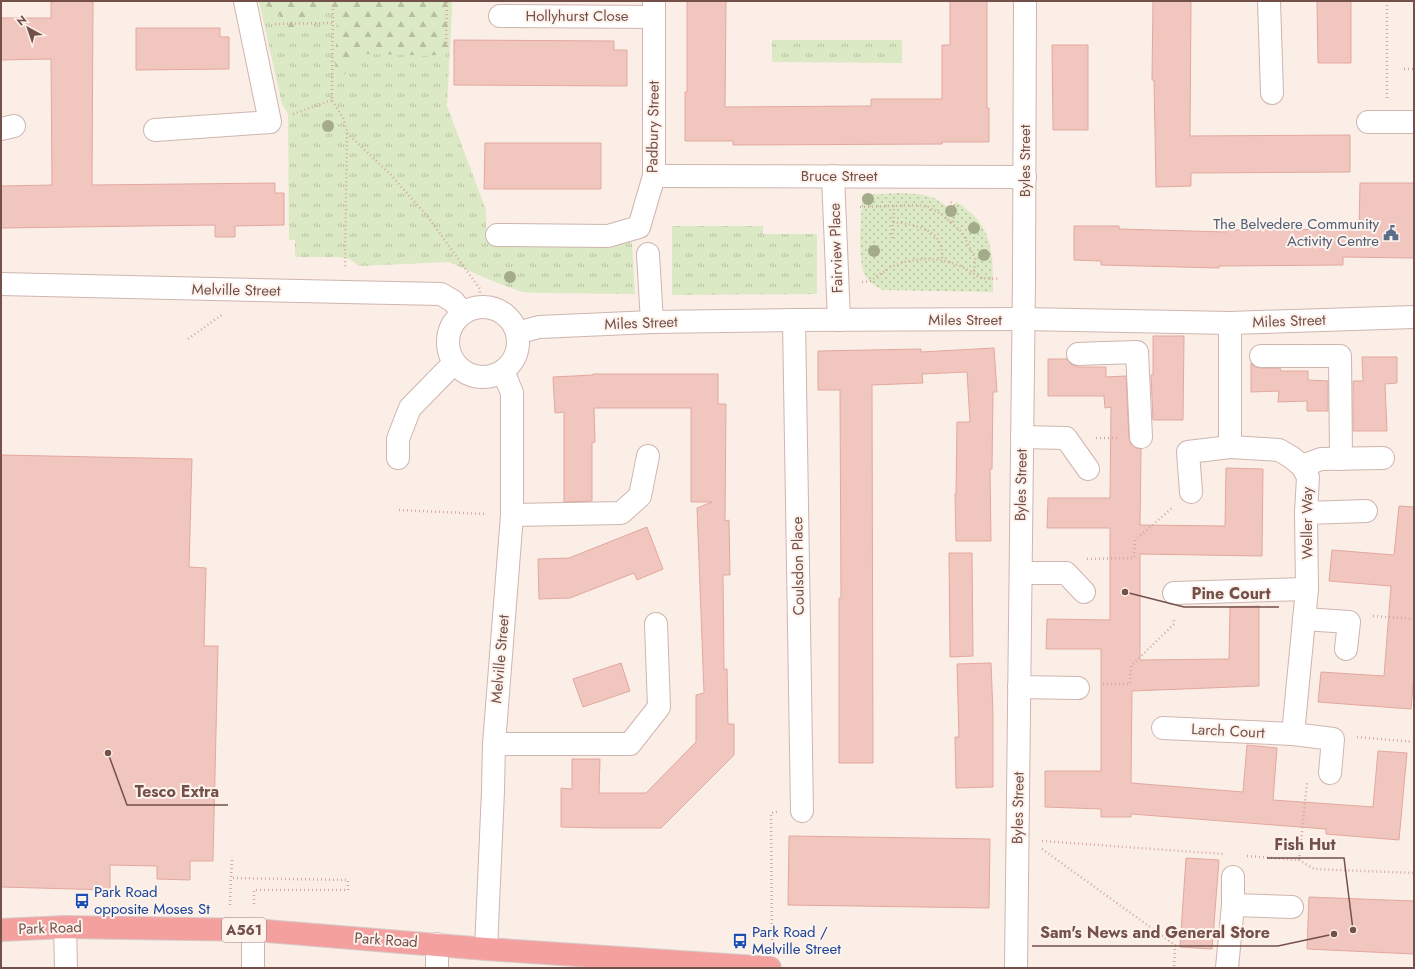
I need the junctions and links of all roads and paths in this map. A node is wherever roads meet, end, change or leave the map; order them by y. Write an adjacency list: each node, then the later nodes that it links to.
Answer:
1 (245, 1): 10 (street)
2 (333, 1): 9 (path)
3 (446, 1): 11 (path)
4 (1025, 1): 23 (street, Byles Street)
5 (1269, 1): 14 (street)
6 (1387, 1): 17 (path)
7 (654, 9): 8 (street, Hollyhurst Close); 21 (street, Padbury Street)
8 (500, 16)
9 (332, 24): 10 (path); 15 (path)
10 (249, 25): 16 (street)
11 (446, 47)
12 (1404, 69): 13 (path)
13 (1414, 69)
14 (1272, 93)
15 (332, 100): 16 (path); 20 (path)
16 (270, 122): 19 (street)
17 (1377, 122): 18 (street)
18 (1414, 122)
19 (155, 130)
20 (347, 132): 36 (path); 37 (path)
21 (654, 176): 22 (street, Bruce Street); 27 (street, Padbury Street)
22 (834, 176): 23 (street, Bruce Street); 25 (street, Fairview Place)
23 (1025, 176): 32 (street, Byles Street)
24 (894, 206): 25 (path); 26 (path); 31 (path)
25 (835, 208): 34 (street, Fairview Place)
26 (893, 222): 28 (path); 30 (path)
27 (497, 235)
28 (892, 238)
29 (648, 254): 42 (street)
30 (942, 260): 31 (path); 34 (path)
31 (974, 274): 32 (path)
32 (1024, 280): 39 (street, Byles Street)
33 (1, 284): 35 (street, Melville Street)
34 (837, 285): 41 (street, Fairview Place)
35 (225, 290): 36 (street, Melville Street); 45 (path)
36 (345, 292): 37 (street, Melville Street)
37 (472, 310): 44 (street); 48 (street)
38 (1414, 317): 43 (street, Miles Street)
39 (1023, 319): 41 (street, Miles Street); 43 (street, Miles Street); 50 (street, Byles Street)
40 (794, 320): 41 (street, Miles Street); 42 (street, Miles Street); 83 (street, Coulsdon Place)
41 (839, 320)
42 (652, 322): 44 (street, Miles Street)
43 (1230, 323): 52 (street)
44 (517, 333): 49 (street)
45 (188, 339)
46 (1073, 354): 51 (street)
47 (1287, 356): 56 (street)
48 (454, 363): 49 (street); 54 (street)
49 (503, 371): 63 (street, Melville Street)
50 (1022, 437): 58 (street); 65 (street, Byles Street)
51 (1141, 437)
52 (1230, 447): 57 (street, Weller Way); 59 (street, Weller Way)
53 (648, 456): 63 (street)
54 (398, 458)
55 (1383, 458): 56 (street)
56 (1341, 459): 57 (street)
57 (1302, 466): 62 (street, Weller Way)
58 (1088, 469)
59 (1191, 492): 64 (path)
60 (399, 510): 63 (path)
61 (1366, 511): 62 (street)
62 (1306, 513): 66 (street, Weller Way)
63 (512, 515): 80 (street, Melville Street)
64 (1087, 559)
65 (1021, 573): 67 (street); 74 (street, Byles Street)
66 (1307, 589): 68 (street); 69 (street, Weller Way)
67 (1084, 592)
68 (1174, 593): 75 (path)
69 (1304, 619): 71 (street); 77 (street, Weller Way)
70 (1414, 619): 71 (path)
71 (1348, 622): 73 (street)
72 (656, 624): 80 (street)
73 (1346, 649)
74 (1019, 687): 75 (street); 84 (street, Byles Street)
75 (1078, 688)
76 (1163, 728): 77 (street, Larch Court)
77 (1294, 734): 78 (street, Larch Court)
78 (1333, 739): 79 (path); 81 (street)
79 (1414, 742)
80 (494, 744): 98 (street, Melville Street)
81 (1330, 773)
82 (1306, 798): 88 (path)
83 (802, 812): 97 (path)
84 (1018, 839): 85 (path); 104 (street, Byles Street); 105 (path)
85 (1226, 854)
86 (1241, 855): 88 (path)
87 (232, 860): 95 (path)
88 (1299, 860): 89 (path)
89 (1414, 873)
90 (1233, 877): 91 (street)
91 (1233, 905): 92 (street); 106 (street)
92 (1292, 907)
93 (65, 927): 94 (highway, Park Road / A561); 95 (highway, Park Road / A561); 100 (street)
94 (1, 930)
95 (253, 930): 96 (highway, Park Road / A561); 101 (street)
96 (437, 944): 98 (highway, Park Road / A561); 102 (street)
97 (772, 944)
98 (486, 949): 99 (highway, Park Road / A561)
99 (621, 963): 103 (highway, Park Road / A561)
100 (66, 968)
101 (253, 968)
102 (437, 968)
103 (770, 968)
104 (1016, 968)
105 (1174, 968)
106 (1227, 968)

